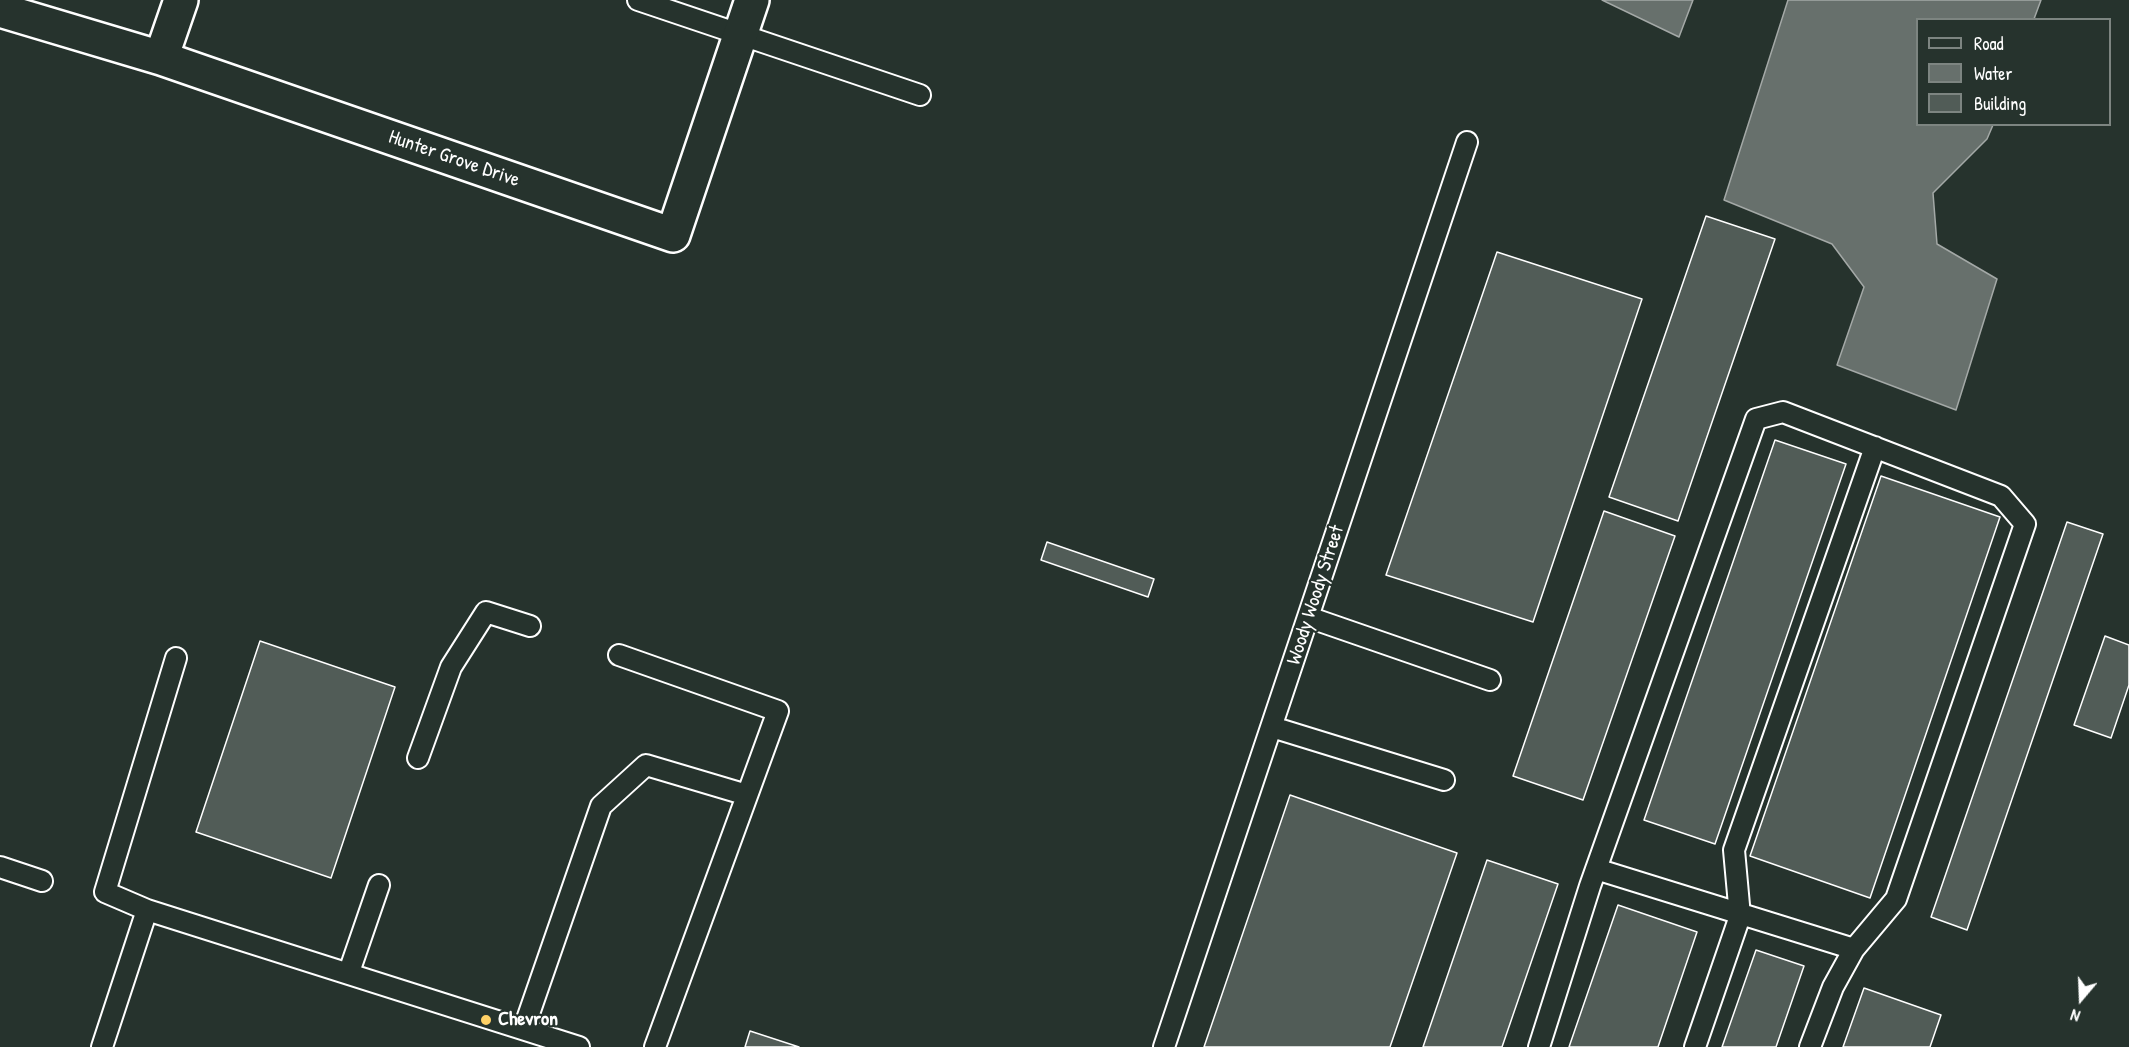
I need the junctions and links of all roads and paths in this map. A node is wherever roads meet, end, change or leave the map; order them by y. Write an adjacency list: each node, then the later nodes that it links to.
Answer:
1 (181, 0): 6 (street)
2 (638, 0): 5 (lane)
3 (752, 0): 5 (street, Hunter Grove Drive)
4 (0, 9): 6 (street, Hunter Grove Drive)
5 (740, 34): 6 (street, Hunter Grove Drive); 7 (lane)
6 (161, 58)
7 (920, 95)
8 (1467, 142): 10 (lane, Woody Woody Street)
9 (1875, 447): 20 (lane); 24 (lane); 25 (lane)
10 (1308, 616): 14 (lane); 15 (lane, Woody Woody Street)
11 (530, 626): 16 (lane)
12 (619, 655): 18 (lane)
13 (176, 658): 23 (lane)
14 (1490, 680)
15 (1272, 727): 17 (lane); 31 (lane, Woody Woody Street)
16 (418, 758)
17 (1444, 780)
18 (747, 795): 27 (lane); 30 (lane)
19 (0, 867): 21 (lane)
20 (1596, 869): 24 (lane); 32 (lane)
21 (42, 881)
22 (379, 885): 26 (lane)
23 (147, 910): 26 (lane); 28 (lane)
24 (1740, 916): 25 (lane); 33 (lane)
25 (1854, 949): 34 (lane)
26 (349, 972): 27 (lane)
27 (524, 1028): 29 (lane)
28 (102, 1047)
29 (579, 1047)
30 (655, 1047)
31 (1164, 1047)
32 (1539, 1047)
33 (1695, 1047)
34 (1810, 1047)

